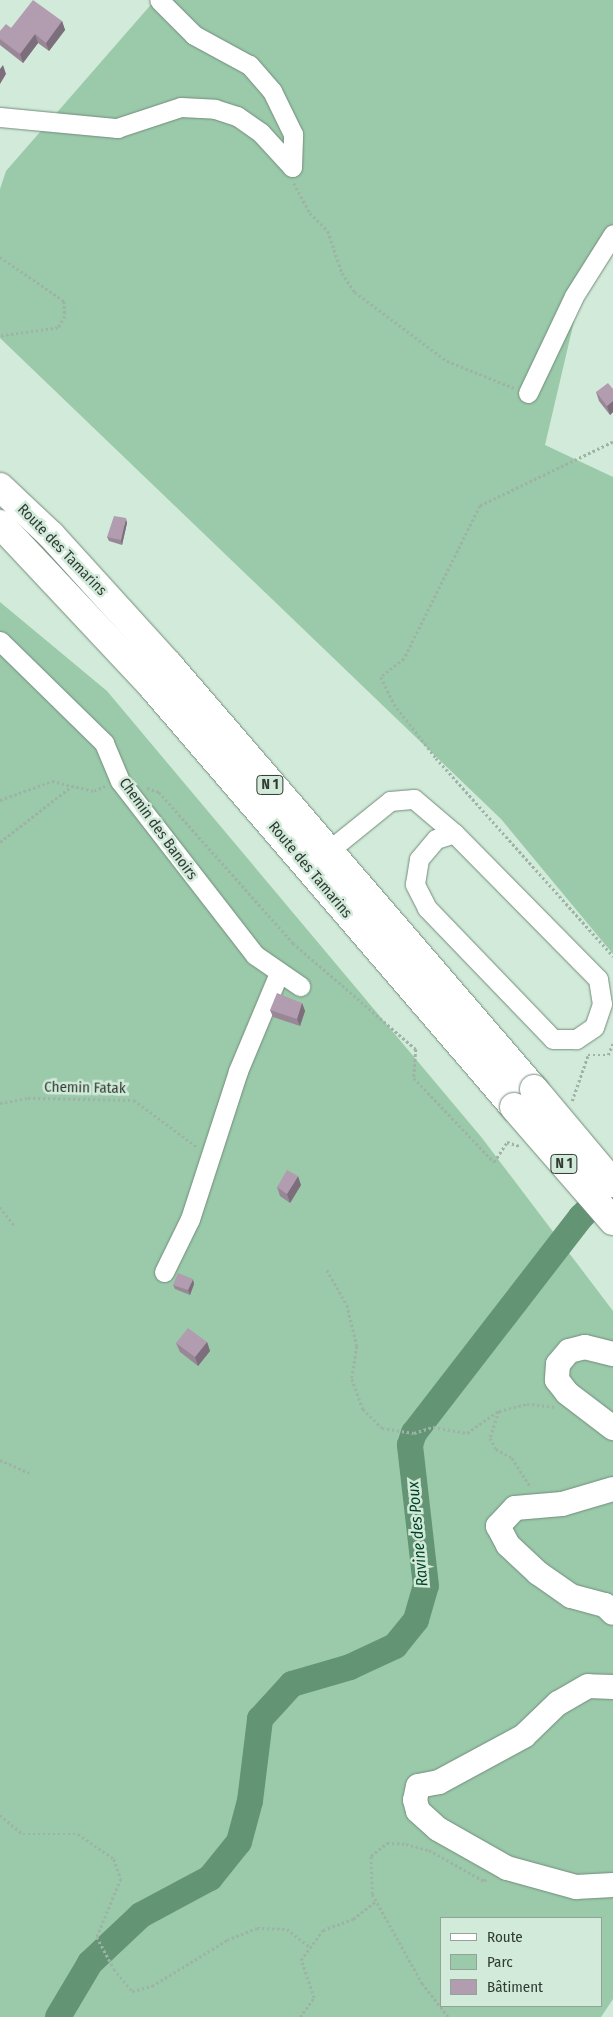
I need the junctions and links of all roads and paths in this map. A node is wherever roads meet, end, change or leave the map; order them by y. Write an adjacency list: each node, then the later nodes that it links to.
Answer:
1 (159, 0): 3 (street)
2 (0, 117): 3 (street)
3 (292, 167): 7 (path)
4 (613, 234): 7 (street)
5 (0, 256): 6 (path)
6 (0, 336)
7 (528, 393)
8 (613, 442): 18 (path)
9 (0, 487): 17 (highway, Route des Tamarins / N 1)
10 (0, 524): 28 (highway, Route des Tamarins / N 1, bridge)
11 (0, 641): 12 (street, Chemin des Banoirs)
12 (120, 781): 13 (path); 19 (street, Chemin des Banoirs); 24 (path)
13 (72, 786): 14 (path); 16 (path)
14 (0, 800)
15 (454, 833): 15 (street); 17 (street)
16 (0, 842)
17 (327, 852): 26 (highway, Route des Tamarins / N 1, bridge)
18 (613, 956)
19 (279, 973): 20 (street, Chemin des Banoirs); 25 (street)
20 (300, 986)
21 (613, 1043): 23 (path)
22 (0, 1103): 25 (path, Chemin Fatak)
23 (566, 1106)
24 (524, 1147)
25 (211, 1156): 31 (street)
26 (613, 1183)
27 (0, 1207): 29 (path)
28 (613, 1221)
29 (15, 1226)
30 (327, 1270): 34 (path)
31 (164, 1272)
32 (613, 1354): 33 (main road)
33 (589, 1410): 34 (path); 35 (main road)
34 (499, 1411): 39 (path)
35 (613, 1428)
36 (0, 1460): 37 (path)
37 (29, 1473)
38 (613, 1489): 39 (main road)
39 (562, 1504): 40 (main road)
40 (613, 1613)
41 (613, 1687): 43 (main road)
42 (0, 1815): 46 (path)
43 (501, 1865): 44 (main road); 45 (path)
44 (613, 1885)
45 (376, 1901): 46 (path); 47 (path)
46 (310, 1947): 49 (path)
47 (440, 2007)
48 (440, 2007): 50 (path)
49 (300, 2017)
50 (448, 2017)

